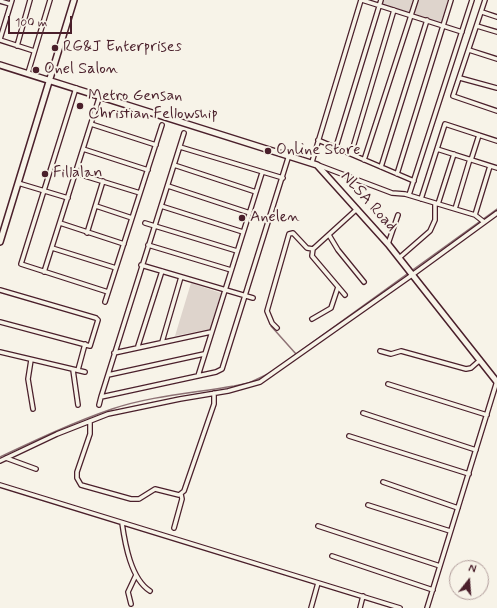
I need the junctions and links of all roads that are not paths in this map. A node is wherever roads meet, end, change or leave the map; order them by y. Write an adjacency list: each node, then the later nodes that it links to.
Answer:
1 (30, 0): 25 (street)
2 (50, 0): 27 (street)
3 (74, 0): 32 (main road)
4 (362, 0): 12 (street); 41 (street)
5 (380, 0): 12 (street)
6 (416, 0): 15 (street)
7 (452, 0): 20 (street)
8 (472, 0): 22 (street)
9 (485, 0): 14 (street)
10 (0, 1): 11 (street)
11 (11, 2): 19 (street)
12 (379, 5): 13 (street); 45 (street)
13 (394, 10): 15 (street); 48 (street)
14 (482, 12): 16 (street); 21 (street)
15 (411, 15): 17 (street); 51 (street)
16 (497, 17)
17 (426, 20): 20 (street); 56 (street)
18 (0, 22): 19 (street)
19 (5, 23): 24 (street)
20 (443, 26): 22 (street); 61 (street)
21 (477, 26): 23 (street); 26 (street)
22 (462, 32): 63 (street)
23 (497, 32)
24 (0, 40): 25 (street)
25 (17, 46): 27 (street)
26 (470, 50): 28 (street); 31 (street)
27 (34, 51): 30 (street)
28 (497, 59)
29 (0, 65): 30 (main road)
30 (28, 73): 32 (main road)
31 (460, 78): 34 (street); 36 (street)
32 (51, 80): 33 (main road); 65 (main road)
33 (76, 88): 35 (main road); 67 (street)
34 (497, 88)
35 (100, 96): 37 (street); 50 (main road)
36 (497, 111)
37 (91, 124): 43 (street); 46 (street)
38 (162, 125): 43 (street)
39 (184, 133): 44 (street)
40 (479, 135): 42 (street); 47 (street); 52 (street)
41 (318, 140): 45 (street); 53 (street)
42 (497, 141)
43 (156, 145): 58 (street)
44 (180, 147): 54 (street); 60 (street)
45 (336, 148): 48 (street)
46 (83, 149): 58 (street); 59 (street)
47 (437, 149): 49 (street); 72 (street)
48 (351, 154): 51 (street)
49 (454, 154): 52 (street); 73 (street)
50 (289, 155): 53 (main road); 62 (street)
51 (364, 160): 56 (street)
52 (471, 160): 55 (street); 76 (street)
53 (314, 164): 70 (street); 77 (main road, NLSA Road)
54 (174, 165): 66 (street); 68 (street)
55 (490, 166): 57 (street); 81 (street)
56 (381, 167): 61 (street)
57 (497, 168)
58 (148, 170): 69 (street)
59 (75, 173): 64 (street); 71 (street)
60 (262, 173): 62 (street); 68 (street)
61 (398, 174): 63 (street)
62 (283, 178): 110 (street)
63 (414, 181): 70 (street)
64 (103, 182): 69 (street); 74 (street)
65 (18, 183): 67 (street); 90 (main road)
66 (168, 186): 75 (street); 78 (street)
67 (44, 191): 71 (street); 102 (street)
68 (256, 192): 78 (street)
69 (140, 193): 82 (street)
70 (409, 195): 72 (street)
71 (68, 198): 85 (street)
72 (421, 199): 73 (street)
73 (436, 203): 76 (street); 97 (street)
74 (96, 206): 82 (street); 88 (street)
75 (161, 206): 86 (street); 87 (street)
76 (455, 209): 81 (street)
77 (357, 210): 89 (street); 92 (main road, NLSA Road)
78 (250, 213): 87 (street)
79 (497, 213): 83 (street)
80 (398, 215): 92 (street)
81 (475, 215): 83 (street)
82 (132, 218): 91 (street)
83 (482, 220): 103 (street)
84 (145, 222): 86 (street)
85 (60, 223): 88 (street); 94 (street)
86 (154, 226): 93 (street); 96 (street)
87 (243, 232): 96 (street)
88 (87, 233): 91 (street)
89 (329, 235): 95 (street); 105 (street)
90 (0, 242)
91 (124, 244): 99 (street)
92 (388, 244): 97 (main road, NLSA Road)
93 (148, 245): 98 (street); 100 (street)
94 (52, 248): 99 (street); 102 (street)
95 (313, 249): 106 (street); 116 (street)
96 (237, 251): 100 (street)
97 (399, 258): 103 (main road, NLSA Road)
98 (141, 265): 101 (street); 123 (street)
99 (116, 268): 109 (street)
100 (231, 270): 107 (street)
101 (162, 271): 104 (street); 120 (street)
102 (44, 272): 109 (street)
103 (411, 273): 126 (main road, NLSA Road); 134 (street)
104 (181, 276): 107 (street); 118 (street)
105 (364, 282)
106 (338, 287): 111 (street); 114 (street)
107 (225, 289): 110 (street); 117 (street)
108 (0, 290): 119 (street)
109 (108, 292): 113 (street)
110 (245, 296): 112 (street); 131 (street)
111 (345, 296)
112 (253, 298)
113 (105, 302)
114 (312, 320)
115 (0, 322): 119 (street)
116 (277, 328)
117 (211, 332): 118 (street); 124 (street)
118 (162, 342): 120 (street)
119 (85, 344): 128 (street)
120 (138, 346): 123 (street)
121 (380, 351): 126 (street)
122 (0, 352): 125 (street)
123 (114, 352): 130 (street)
124 (204, 354): 130 (street); 131 (street)
125 (31, 360): 127 (street); 138 (street)
126 (480, 360): 132 (main road, NLSA Road)
127 (73, 370): 128 (street); 136 (street)
128 (78, 370): 129 (street)
129 (85, 372)
130 (108, 375): 135 (street)
131 (198, 376): 135 (street)
132 (497, 382): 140 (street)
133 (388, 384): 140 (street)
134 (214, 394): 141 (street); 150 (street)
135 (101, 397): 137 (street)
136 (78, 405)
137 (99, 405)
138 (34, 409)
139 (363, 413): 143 (street)
140 (487, 415): 143 (street)
141 (90, 421): 144 (street); 150 (street)
142 (349, 436): 147 (street)
143 (476, 450): 147 (street)
144 (6, 458): 145 (street); 146 (street)
145 (0, 461)
146 (36, 469)
147 (469, 474): 152 (street)
148 (383, 482): 152 (street)
149 (0, 485): 153 (street)
150 (181, 494): 155 (street)
151 (368, 505): 156 (street)
152 (458, 508): 156 (street)
153 (122, 523): 159 (street); 160 (street)
154 (318, 526): 158 (street)
155 (174, 528)
156 (450, 531): 158 (street)
157 (332, 556): 161 (street)
158 (440, 566): 161 (street)
159 (136, 575): 162 (street); 164 (street)
160 (318, 583): 163 (street); 165 (street)
161 (433, 590): 168 (street)
162 (150, 591)
163 (363, 596): 166 (street); 167 (street)
164 (131, 604)
165 (310, 608)
166 (360, 608)
167 (400, 608)
168 (427, 608)

